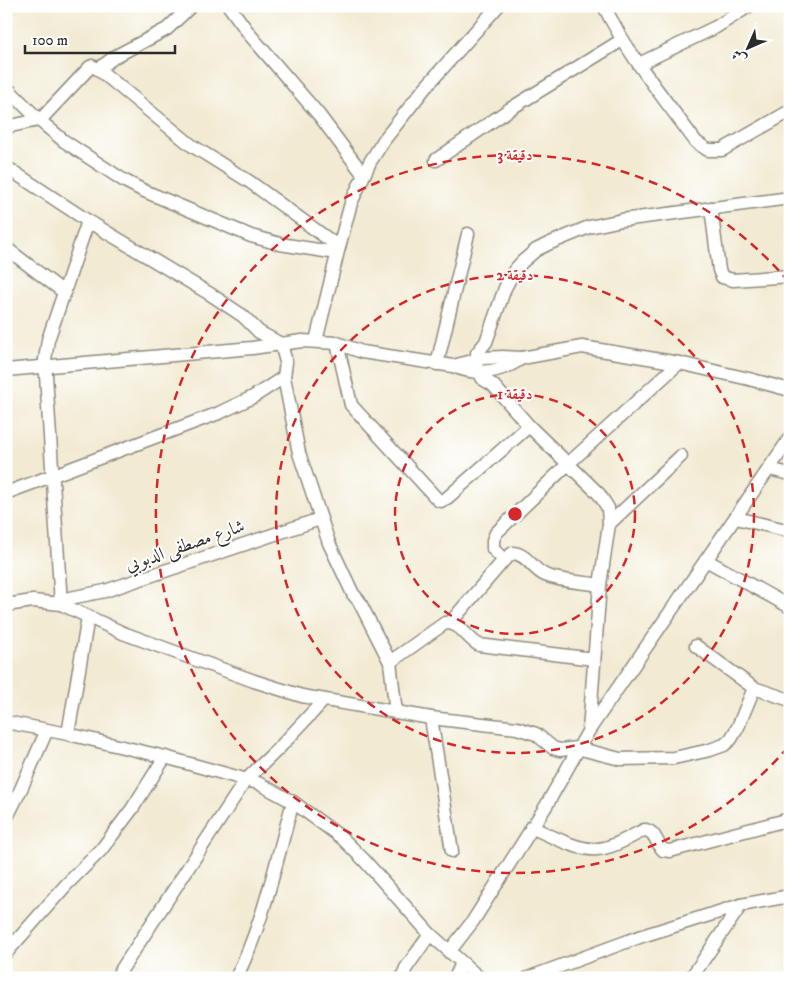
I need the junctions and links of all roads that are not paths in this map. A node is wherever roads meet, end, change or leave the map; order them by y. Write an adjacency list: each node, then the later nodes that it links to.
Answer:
1 (192, 6): 8 (street)
2 (229, 6): 15 (street)
3 (604, 6): 6 (street)
4 (749, 6): 7 (street)
5 (496, 7): 15 (street)
6 (622, 40): 7 (street); 13 (street)
7 (638, 64): 10 (street)
8 (98, 69): 11 (street); 21 (street)
9 (6, 87): 11 (street)
10 (790, 111)
11 (39, 120): 12 (street); 21 (street)
12 (6, 127)
13 (436, 160)
14 (6, 167): 18 (street)
15 (363, 174): 21 (street)
16 (790, 198): 17 (street)
17 (711, 208): 22 (street); 25 (street)
18 (88, 221): 23 (street); 27 (street)
19 (468, 234): 32 (street)
20 (6, 248): 23 (street)
21 (338, 250): 24 (street)
22 (790, 276)
23 (65, 293): 34 (street)
24 (316, 341): 26 (street); 27 (street)
25 (486, 342): 28 (street); 30 (street)
26 (337, 343): 32 (street); 41 (street)
27 (281, 344): 34 (street); 38 (street)
28 (493, 357): 29 (street); 30 (street); 36 (street)
29 (522, 358): 31 (street); 36 (street)
30 (476, 360): 33 (street); 37 (street)
31 (680, 363): 40 (street); 44 (street)
32 (437, 364): 33 (street)
33 (453, 366): 37 (street)
34 (46, 367): 35 (street); 47 (street)
35 (6, 370)
36 (494, 371): 37 (street); 39 (street)
37 (479, 373): 39 (street)
38 (284, 377): 47 (street); 50 (street)
39 (493, 385): 41 (street)
40 (790, 390)
41 (529, 426): 44 (street)
42 (790, 438): 45 (street)
43 (681, 456): 51 (street)
44 (569, 464): 51 (street); 53 (street)
45 (769, 469): 46 (street); 49 (street)
46 (790, 474)
47 (53, 475): 48 (street); 56 (street)
48 (6, 493)
49 (736, 518): 52 (street); 54 (street)
50 (320, 519): 56 (street, شارع مصطفى الدبوبي); 63 (street)
51 (609, 524): 55 (street)
52 (790, 531)
53 (504, 560): 55 (street); 60 (street)
54 (706, 560): 58 (street); 71 (street)
55 (600, 585): 62 (street)
56 (61, 602): 57 (street); 59 (street)
57 (6, 605)
58 (790, 607)
59 (88, 617): 65 (street); 72 (street)
60 (450, 623): 62 (street); 63 (street)
61 (696, 646): 64 (street)
62 (594, 660): 71 (street)
63 (390, 662): 67 (street)
64 (754, 688): 66 (street); 73 (street)
65 (324, 700): 67 (street); 75 (street)
66 (790, 700)
67 (396, 713): 68 (street)
68 (431, 718): 73 (street); 80 (street)
69 (6, 722): 70 (street)
70 (46, 730): 72 (street); 77 (street)
71 (588, 730): 73 (street)
72 (68, 734): 74 (street)
73 (577, 748): 79 (street)
74 (166, 757): 75 (street); 85 (street)
75 (245, 780): 76 (street); 87 (street)
76 (293, 802): 83 (street); 88 (street)
77 (6, 819)
78 (790, 819): 79 (street)
79 (532, 827): 84 (street)
80 (452, 851)
81 (790, 896): 82 (street)
82 (741, 905): 92 (street); 93 (street)
83 (430, 934): 84 (street); 89 (street)
84 (449, 952): 86 (street)
85 (6, 953)
86 (462, 963): 90 (street); 91 (street)
87 (116, 978)
88 (236, 978)
89 (402, 978)
90 (455, 978)
91 (480, 978)
92 (528, 978)
93 (691, 978)

